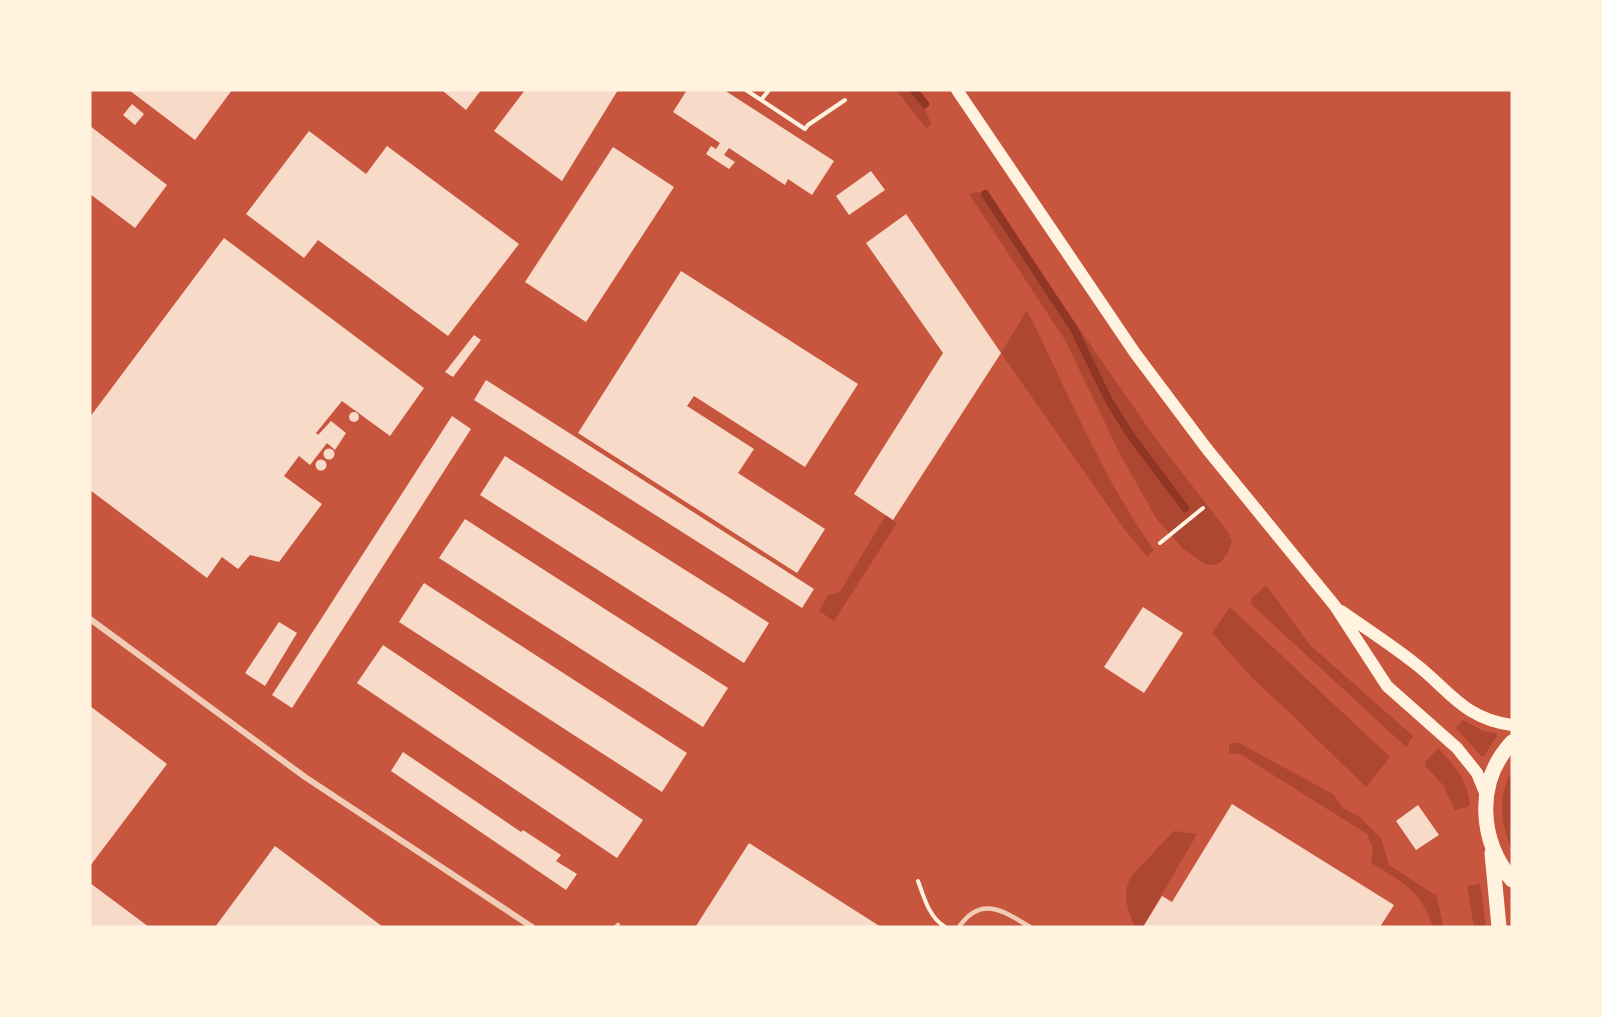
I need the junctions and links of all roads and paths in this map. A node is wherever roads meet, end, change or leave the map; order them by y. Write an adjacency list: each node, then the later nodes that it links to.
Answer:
1 (746, 90): 4 (path)
2 (769, 90): 4 (path)
3 (957, 90): 8 (main road)
4 (761, 100): 5 (path)
5 (845, 100)
6 (1203, 508): 7 (path)
7 (1160, 543)
8 (1335, 606): 10 (main road); 12 (main road)
9 (90, 619): 16 (street)
10 (1512, 725)
11 (1512, 742): 12 (main road)
12 (1486, 795): 13 (main road)
13 (1491, 847): 14 (main road); 20 (main road)
14 (1512, 880)
15 (918, 881): 17 (path)
16 (532, 927)
17 (946, 927)
18 (958, 927): 19 (lane)
19 (1030, 927)
20 (1499, 927)

